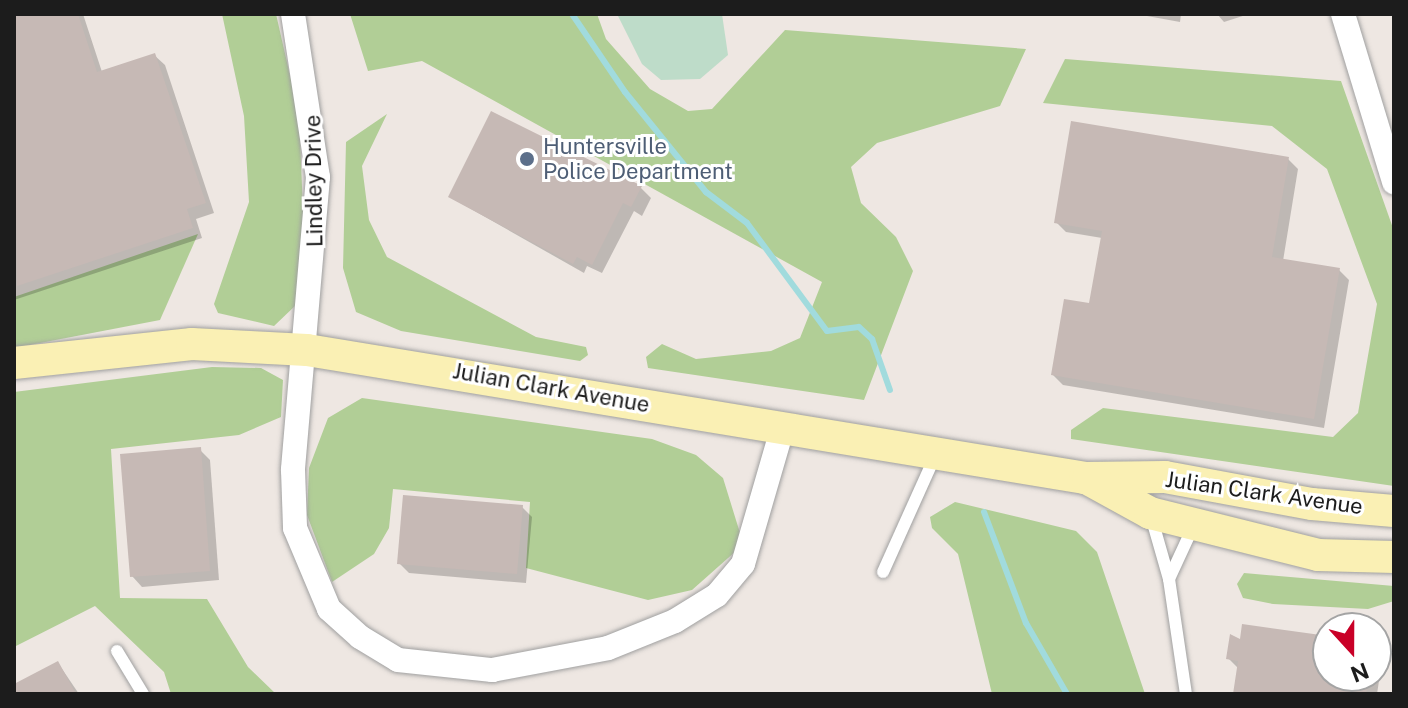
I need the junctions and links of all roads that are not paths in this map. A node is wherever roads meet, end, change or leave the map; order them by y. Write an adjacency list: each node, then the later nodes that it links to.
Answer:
1 (293, 14): 4 (street, Lindley Drive)
2 (1343, 14): 3 (street)
3 (1394, 182)
4 (307, 350): 5 (street, Julian Clark Avenue); 6 (street, Julian Clark Avenue); 6 (street, Lindley Drive)
5 (14, 363)
6 (783, 426): 7 (street, Julian Clark Avenue)
7 (937, 451): 8 (street, Julian Clark Avenue); 13 (lane)
8 (1085, 478): 9 (street, Julian Clark Avenue); 10 (street, Julian Clark Avenue)
9 (1394, 511)
10 (1150, 513): 11 (street, Julian Clark Avenue); 14 (lane)
11 (1194, 524): 12 (street, Julian Clark Avenue); 14 (lane)
12 (1394, 557)
13 (883, 572)
14 (1169, 579): 17 (lane)
15 (117, 651): 16 (lane)
16 (143, 694)
17 (1186, 694)

